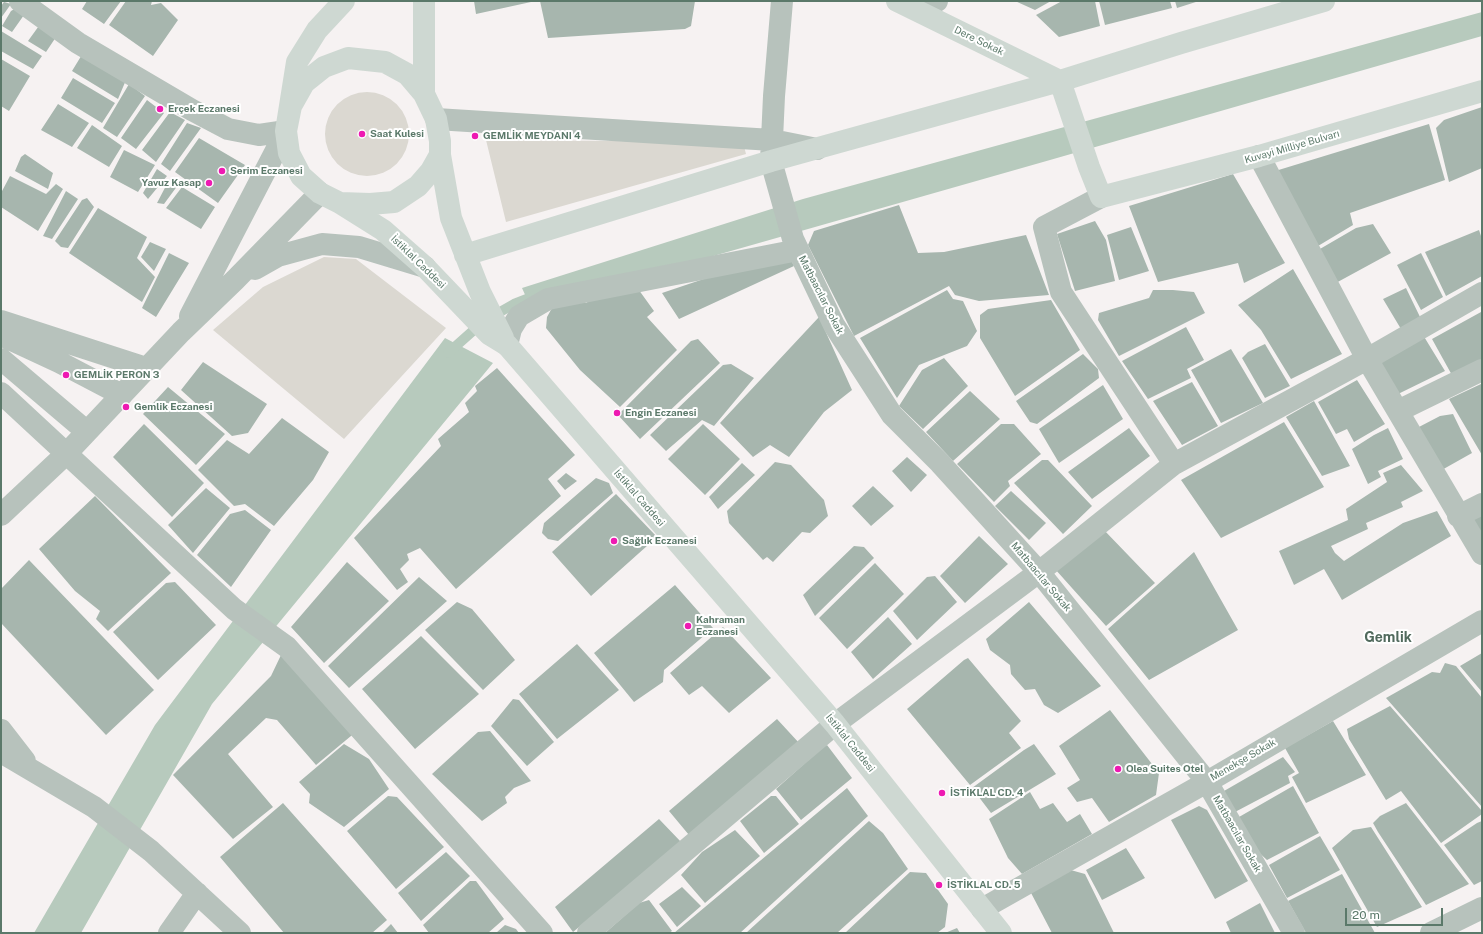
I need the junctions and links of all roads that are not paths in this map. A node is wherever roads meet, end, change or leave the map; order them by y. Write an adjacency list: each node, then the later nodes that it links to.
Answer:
1 (20, 1): 12 (street)
2 (344, 1): 12 (main road)
3 (424, 1): 10 (main road)
4 (782, 1): 13 (street, Matbaacılar Sokak)
5 (897, 1): 7 (main road, Dere Sokak)
6 (1324, 1): 8 (main road)
7 (929, 7): 8 (main road, Dere Sokak)
8 (1060, 81): 13 (main road); 17 (main road)
9 (1482, 91): 15 (main road, Kuvayi Milliye Bulvarı)
10 (424, 94): 11 (main road); 12 (main road)
11 (436, 119): 13 (street); 14 (main road)
12 (286, 131): 16 (main road, İstiklal Caddesi); 26 (street)
13 (772, 150): 19 (street, Matbaacılar Sokak); 20 (main road)
14 (440, 155): 18 (main road); 20 (main road)
15 (1260, 156): 17 (main road, Kuvayi Milliye Bulvarı); 30 (street)
16 (320, 193): 18 (main road, İstiklal Caddesi); 22 (street)
17 (1101, 197): 38 (street)
18 (340, 203): 21 (main road, İstiklal Caddesi)
19 (798, 250): 28 (street); 43 (street, Matbaacılar Sokak)
20 (465, 255): 25 (main road)
21 (425, 267): 22 (street); 25 (main road, İstiklal Caddesi)
22 (235, 280): 26 (street)
23 (1482, 293): 30 (street)
24 (1, 321): 31 (street)
25 (492, 330): 28 (main road, İstiklal Caddesi)
26 (181, 332): 31 (street)
27 (1, 335): 34 (street)
28 (507, 345): 45 (main road, İstiklal Caddesi)
29 (1, 359): 36 (street)
30 (1367, 359): 35 (street); 38 (street)
31 (146, 368): 34 (street)
32 (1482, 370): 35 (street)
33 (1, 393): 37 (street)
34 (122, 394): 36 (street)
35 (1398, 411): 41 (street)
36 (86, 432): 37 (street)
37 (66, 454): 40 (street); 55 (street)
38 (1174, 464): 43 (street)
39 (1482, 504): 41 (street)
40 (1, 515)
41 (1458, 516): 42 (street)
42 (1482, 554)
43 (1039, 572): 45 (street); 49 (street, Matbaacılar Sokak)
44 (1482, 621): 49 (street, Menekşe Sokak)
45 (835, 724): 52 (main road, İstiklal Caddesi); 56 (street)
46 (1, 730): 48 (street)
47 (1, 752): 48 (street)
48 (32, 770): 50 (street)
49 (1207, 782): 52 (street, Menekşe Sokak); 58 (street, Matbaacılar Sokak)
50 (197, 893): 53 (street); 54 (street)
51 (1482, 908): 59 (street)
52 (982, 909): 57 (main road, İstiklal Caddesi)
53 (169, 933)
54 (240, 933)
55 (542, 933)
56 (588, 933)
57 (1001, 933)
58 (1294, 933)
59 (1431, 933)

